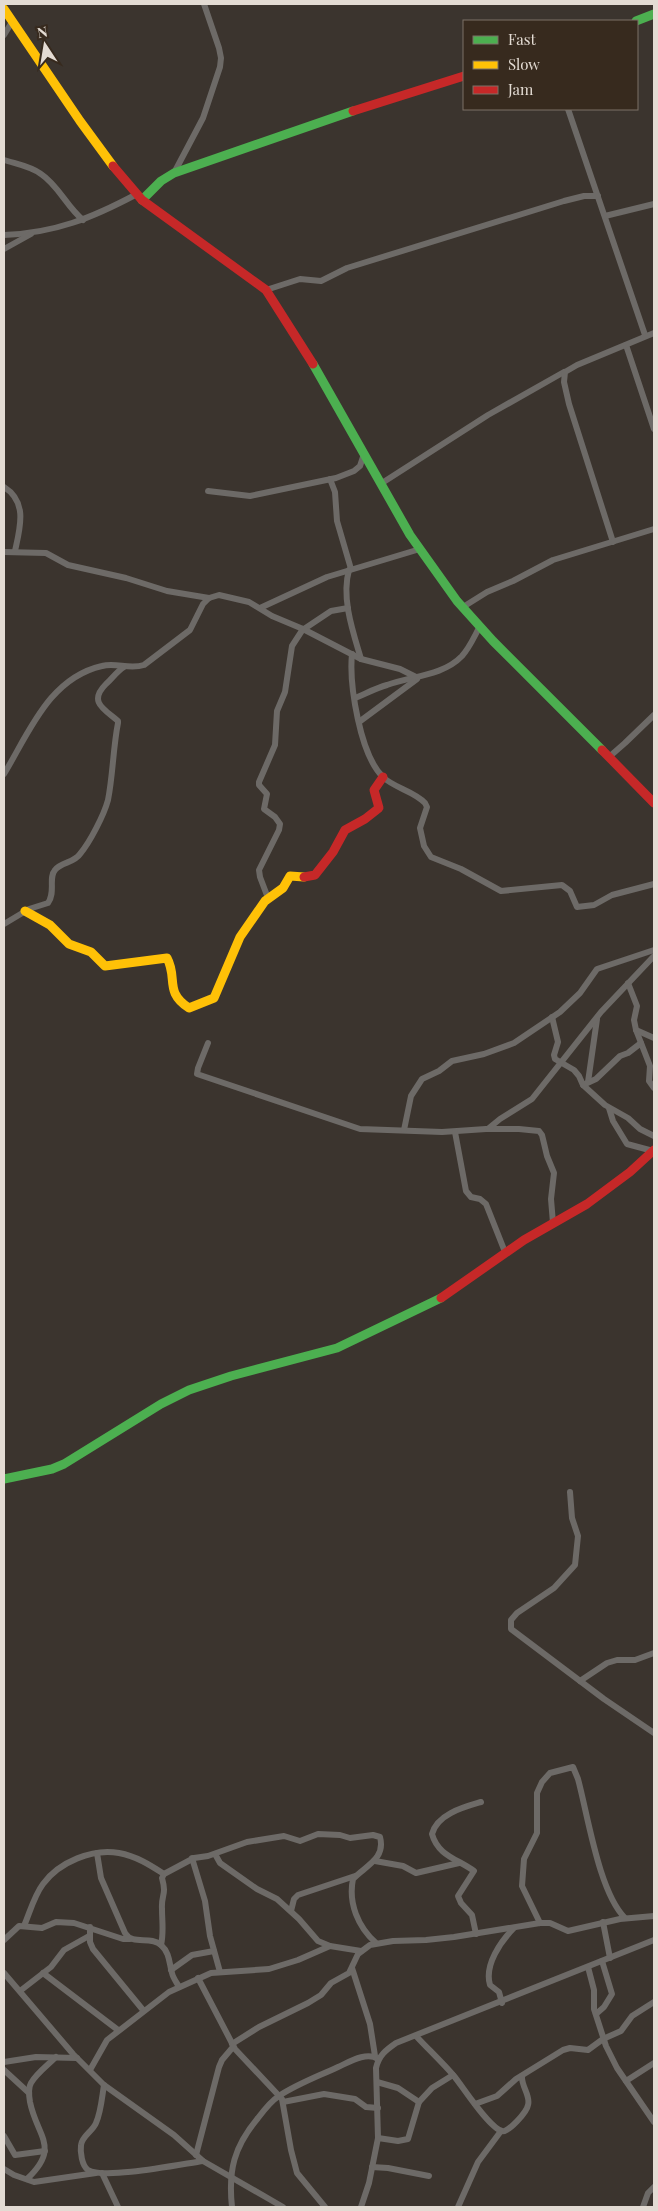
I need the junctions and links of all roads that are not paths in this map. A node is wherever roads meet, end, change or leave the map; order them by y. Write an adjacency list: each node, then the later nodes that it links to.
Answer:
1 (204, 4): 10 (street)
2 (4, 9): 5 (street)
3 (654, 14): 4 (street)
4 (638, 20)
5 (12, 22): 6 (street); 12 (street)
6 (4, 35)
7 (463, 76): 10 (street)
8 (568, 110): 11 (street)
9 (4, 160): 15 (street)
10 (174, 173): 12 (street)
11 (598, 196): 14 (street); 19 (street)
12 (139, 197): 15 (street); 19 (street)
13 (654, 204): 14 (street)
14 (605, 216): 21 (street)
15 (83, 220): 16 (street)
16 (32, 233): 17 (street); 18 (street)
17 (4, 235)
18 (4, 249)
19 (266, 290): 25 (street)
20 (654, 332): 21 (street)
21 (645, 335): 22 (street)
22 (626, 345): 23 (street); 24 (street)
23 (565, 372): 27 (street); 31 (street)
24 (654, 429)
25 (364, 454): 26 (street); 27 (street)
26 (330, 479): 29 (street); 35 (street)
27 (382, 483): 32 (street)
28 (4, 488): 33 (street)
29 (208, 492)
30 (654, 529): 31 (street)
31 (613, 542): 37 (street)
32 (420, 549): 35 (street); 37 (street)
33 (15, 551): 34 (street); 36 (street)
34 (4, 552)
35 (350, 569): 38 (street); 39 (street)
36 (209, 598): 38 (street); 44 (street)
37 (463, 607): 40 (street)
38 (260, 608): 41 (street)
39 (348, 608): 41 (street); 43 (street)
40 (480, 626): 45 (street); 49 (street)
41 (303, 629): 42 (street); 54 (street)
42 (352, 654): 43 (street); 46 (street)
43 (361, 658): 45 (street)
44 (124, 667): 50 (street); 55 (street)
45 (418, 677): 46 (street); 48 (street)
46 (355, 698): 48 (street)
47 (654, 714): 49 (street)
48 (359, 722): 51 (street)
49 (609, 757): 52 (street)
50 (4, 774)
51 (383, 777): 53 (street); 54 (street)
52 (654, 804)
53 (654, 884)
54 (268, 898): 55 (street)
55 (25, 911): 56 (street)
56 (4, 924)
57 (654, 950): 60 (street)
58 (654, 956): 59 (street)
59 (628, 983): 61 (street); 62 (street)
60 (552, 1017): 66 (street); 71 (street)
61 (597, 1017): 66 (street); 67 (street)
62 (636, 1030): 63 (street); 65 (street)
63 (654, 1038)
64 (208, 1043): 71 (street)
65 (641, 1043): 67 (street); 68 (street)
66 (560, 1062): 67 (street); 70 (street)
67 (586, 1083): 69 (street)
68 (654, 1088)
69 (609, 1108): 73 (street); 74 (street)
70 (489, 1128): 72 (street); 75 (street)
71 (404, 1130): 72 (street)
72 (455, 1132): 76 (street)
73 (654, 1136)
74 (654, 1150): 75 (street)
75 (553, 1223): 76 (street)
76 (505, 1252): 77 (street)
77 (4, 1479)
78 (570, 1492): 80 (street)
79 (654, 1653): 80 (street)
80 (580, 1681): 81 (street)
81 (654, 1732)
82 (481, 1802): 87 (street)
83 (97, 1854): 88 (street); 95 (street); 100 (street)
84 (215, 1854): 85 (street); 86 (street); 90 (street)
85 (192, 1858): 88 (street); 106 (street)
86 (375, 1861): 87 (street); 89 (street)
87 (459, 1863): 98 (street)
88 (164, 1874): 104 (street)
89 (356, 1875): 90 (street); 103 (street)
90 (291, 1911): 105 (street)
91 (654, 1916): 92 (street)
92 (625, 1918): 93 (street); 94 (street)
93 (603, 1922): 94 (street); 108 (street)
94 (540, 1923): 97 (street)
95 (24, 1926): 96 (street); 101 (street)
96 (90, 1926): 99 (street); 100 (street)
97 (515, 1927): 98 (street); 120 (street)
98 (476, 1934): 103 (street)
99 (89, 1936): 115 (street); 121 (street)
100 (130, 1939): 104 (street)
101 (4, 1940)
102 (654, 1940): 108 (street)
103 (376, 1943): 107 (street)
104 (161, 1945): 112 (street)
105 (330, 1946): 107 (street); 113 (street)
106 (214, 1950): 112 (street); 113 (street)
107 (361, 1951): 111 (street)
108 (610, 1958): 109 (street)
109 (602, 1961): 110 (street); 122 (street)
110 (588, 1967): 120 (street); 122 (street)
111 (352, 1968): 126 (street); 129 (street)
112 (171, 1970): 117 (street)
113 (220, 1972): 116 (street)
114 (4, 1973): 118 (street)
115 (43, 1973): 118 (street); 123 (street)
116 (198, 1978): 117 (street); 126 (street)
117 (179, 1987): 121 (street)
118 (20, 1992): 128 (street)
119 (654, 2002): 125 (street)
120 (502, 2003): 124 (street)
121 (143, 2010): 123 (street)
122 (596, 2014): 125 (street)
123 (118, 2030): 133 (street)
124 (416, 2036): 129 (street); 134 (street)
125 (603, 2039): 135 (street); 136 (street)
126 (233, 2045): 140 (street); 149 (street)
127 (56, 2057): 128 (street); 130 (street); 139 (street)
128 (77, 2058): 133 (street)
129 (376, 2058): 137 (street); 140 (street)
130 (4, 2062)
131 (654, 2064): 136 (street)
132 (4, 2070): 139 (street)
133 (90, 2070): 138 (street)
134 (453, 2075): 141 (street); 142 (street)
135 (522, 2076): 142 (street); 145 (street)
136 (626, 2081): 144 (street)
137 (377, 2082): 141 (street); 143 (street)
138 (104, 2086): 149 (street); 153 (street)
139 (29, 2093): 148 (street)
140 (281, 2099): 143 (street); 155 (street); 161 (street)
141 (419, 2102): 147 (street)
142 (475, 2104): 145 (street)
143 (378, 2108): 147 (street)
144 (654, 2122)
145 (501, 2131): 163 (street)
146 (4, 2136): 148 (street)
147 (378, 2138): 151 (street)
148 (45, 2152): 156 (street)
149 (196, 2155): 150 (street)
150 (203, 2160): 153 (street); 155 (street)
151 (372, 2167): 154 (street); 162 (street)
152 (4, 2169): 156 (street)
153 (101, 2173): 156 (street); 158 (street)
154 (429, 2176)
155 (230, 2177): 159 (street); 160 (street)
156 (27, 2179)
157 (654, 2187): 164 (street)
158 (118, 2207)
159 (232, 2207)
160 (283, 2207)
161 (325, 2207)
162 (361, 2207)
163 (458, 2207)
164 (643, 2207)

